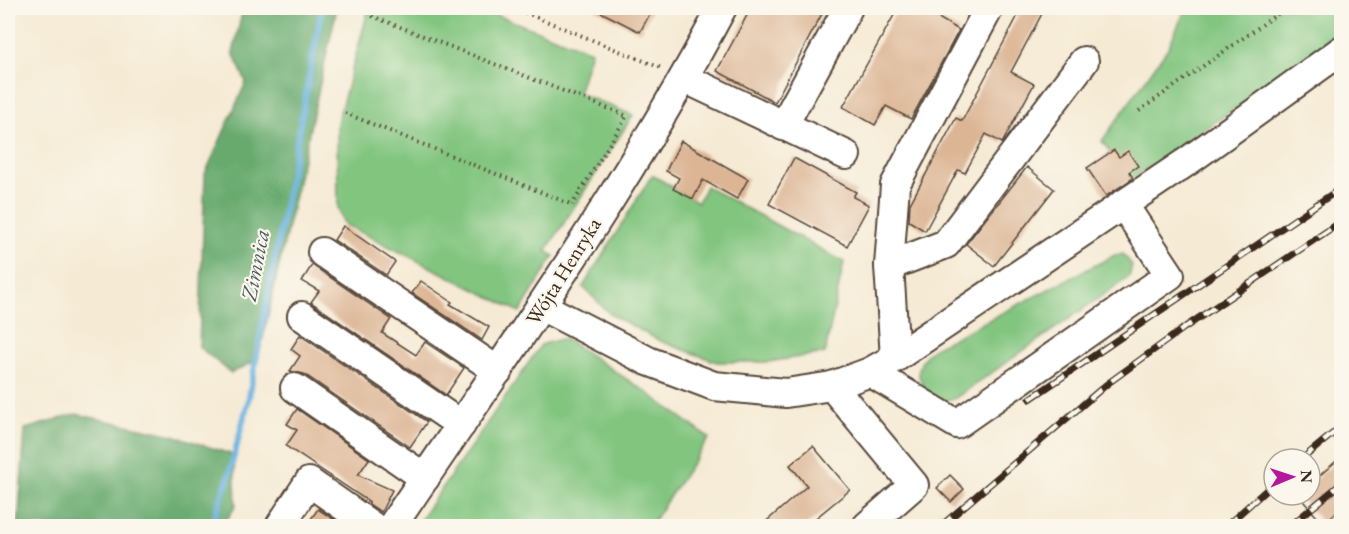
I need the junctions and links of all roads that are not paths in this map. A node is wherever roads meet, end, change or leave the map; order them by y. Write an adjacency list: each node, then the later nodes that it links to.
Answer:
1 (722, 8): 6 (street, Wójta Henryka)
2 (848, 8): 7 (street)
3 (989, 8): 11 (street)
4 (1341, 50): 9 (street)
5 (1084, 61): 11 (street)
6 (684, 78): 7 (street); 12 (street, Wójta Henryka)
7 (783, 126): 8 (street)
8 (846, 155)
9 (1123, 204): 14 (street); 16 (street)
10 (322, 252): 15 (street)
11 (890, 266): 14 (street)
12 (542, 306): 15 (street, Wójta Henryka); 17 (street)
13 (302, 316): 19 (street)
14 (895, 358): 16 (street)
15 (498, 371): 19 (street, Wójta Henryka)
16 (870, 372): 17 (street)
17 (832, 386): 24 (street)
18 (295, 388): 20 (street)
19 (461, 425): 20 (street, Wójta Henryka)
20 (425, 478): 23 (street, Wójta Henryka)
21 (280, 526): 22 (street)
22 (372, 526)
23 (392, 526)
24 (867, 526)

